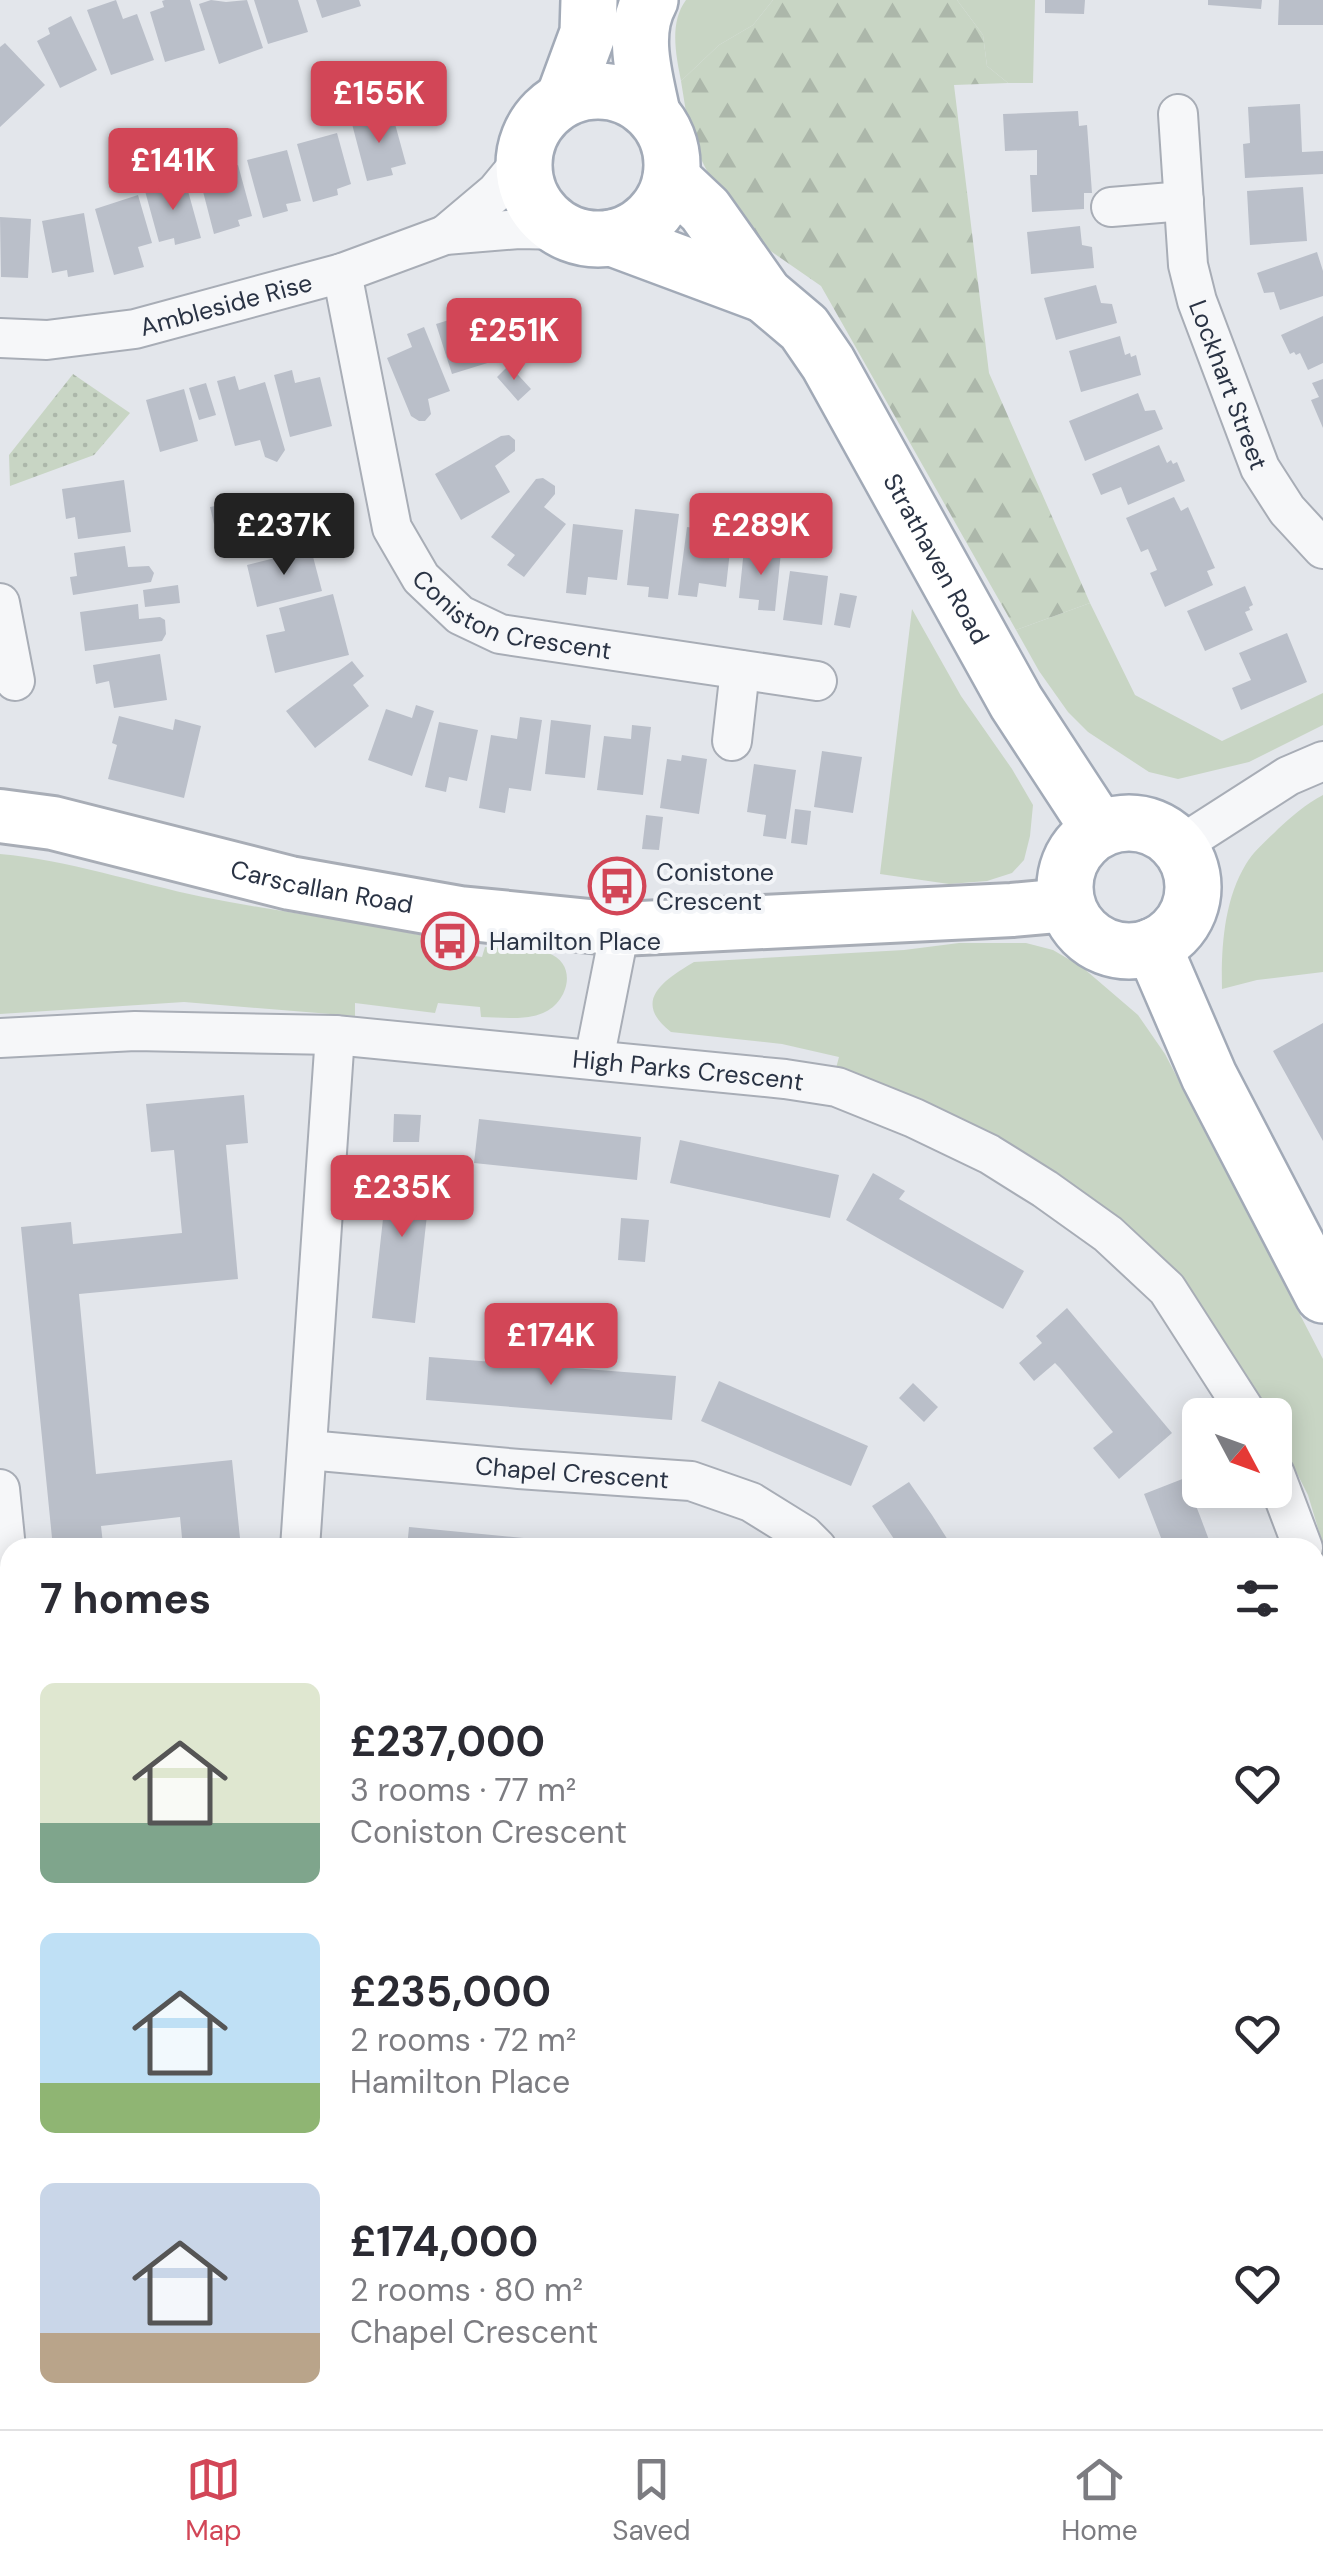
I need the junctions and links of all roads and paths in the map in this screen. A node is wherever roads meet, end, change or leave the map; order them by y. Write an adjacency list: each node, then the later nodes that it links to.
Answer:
1 (589, 0): 3 (main road)
2 (650, 0): 4 (main road)
3 (564, 98): 4 (main road); 6 (main road)
4 (652, 113): 7 (main road)
5 (1178, 114): 8 (street, Lockhart Street)
6 (524, 158): 10 (main road); 11 (street, Ambleside Rise)
7 (671, 178): 10 (main road); 13 (main road, Strathaven Road)
8 (1184, 201): 9 (street); 15 (street, Lockhart Street)
9 (1111, 207)
10 (587, 234): 11 (street, Ambleside Rise); 13 (main road, Strathaven Road)
11 (444, 235): 12 (street, Ambleside Rise)
12 (342, 273): 14 (street, Ambleside Rise); 17 (street, Coniston Crescent)
13 (765, 296): 23 (main road, Strathaven Road)
14 (0, 338)
15 (1323, 549)
16 (0, 603): 18 (street)
17 (740, 670): 19 (street, Coniston Crescent); 20 (street)
18 (15, 681)
19 (817, 681)
20 (732, 741)
21 (1323, 760): 24 (street)
22 (0, 816): 26 (street, Carscallan Road)
23 (1099, 829): 24 (main road); 25 (main road)
24 (1178, 846): 27 (main road)
25 (1067, 905): 26 (street, Carscallan Road); 27 (main road)
26 (620, 928): 30 (street)
27 (1153, 946): 31 (main road)
28 (336, 1035): 29 (street, High Parks Crescent); 30 (street, High Parks Crescent); 33 (street)
29 (0, 1038)
30 (594, 1060): 32 (street, High Parks Crescent)
31 (1323, 1295)
32 (1237, 1398)
33 (308, 1450): 37 (street); 38 (street, Chapel Crescent)
34 (0, 1489): 36 (street)
35 (1288, 1508): 39 (street)
36 (5, 1538)
37 (301, 1538)
38 (807, 1538)
39 (1299, 1538)

